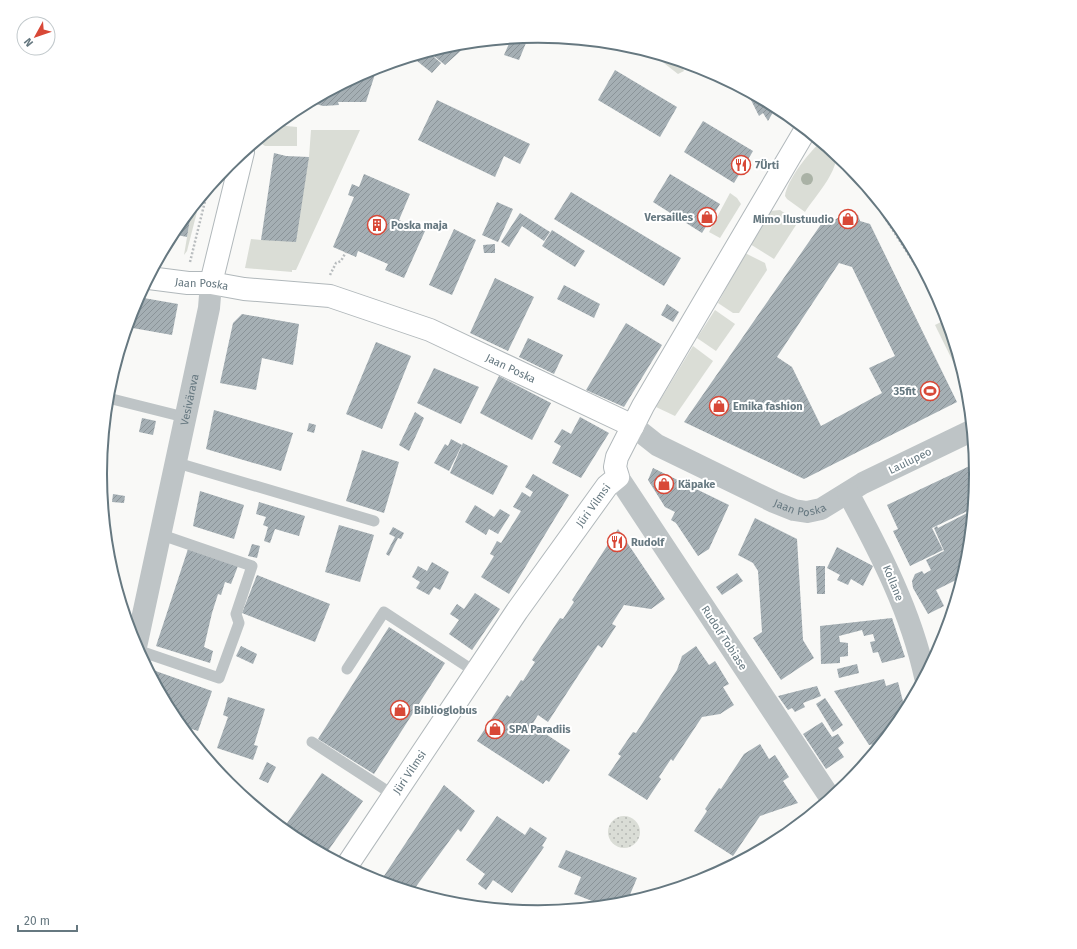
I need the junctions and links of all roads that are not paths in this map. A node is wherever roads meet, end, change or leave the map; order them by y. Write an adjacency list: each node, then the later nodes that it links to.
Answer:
1 (803, 134): 7 (street, Jüri Vilmsi)
2 (241, 162): 4 (street, Vesivärava)
3 (154, 279): 4 (street, Jaan Poska)
4 (211, 283): 6 (street, Vesivärava); 7 (street, Jaan Poska)
5 (114, 399): 6 (lane)
6 (184, 417): 9 (street, Vesivärava)
7 (633, 426): 10 (street, Jüri Vilmsi); 11 (street, Jaan Poska)
8 (968, 433): 11 (street, Laulupeo)
9 (174, 462): 12 (lane); 13 (street, Vesivärava)
10 (618, 477): 18 (street, Jüri Vilmsi); 20 (street, Rudolf Tobiase)
11 (848, 493): 17 (street, Kollane)
12 (374, 521)
13 (159, 534): 14 (street, Vesivärava); 15 (lane)
14 (138, 636)
15 (146, 653)
16 (347, 669): 18 (lane)
17 (923, 670)
18 (477, 673): 21 (street, Jüri Vilmsi)
19 (312, 742): 21 (lane)
20 (828, 794)
21 (395, 796): 22 (street, Jüri Vilmsi)
22 (349, 862)

